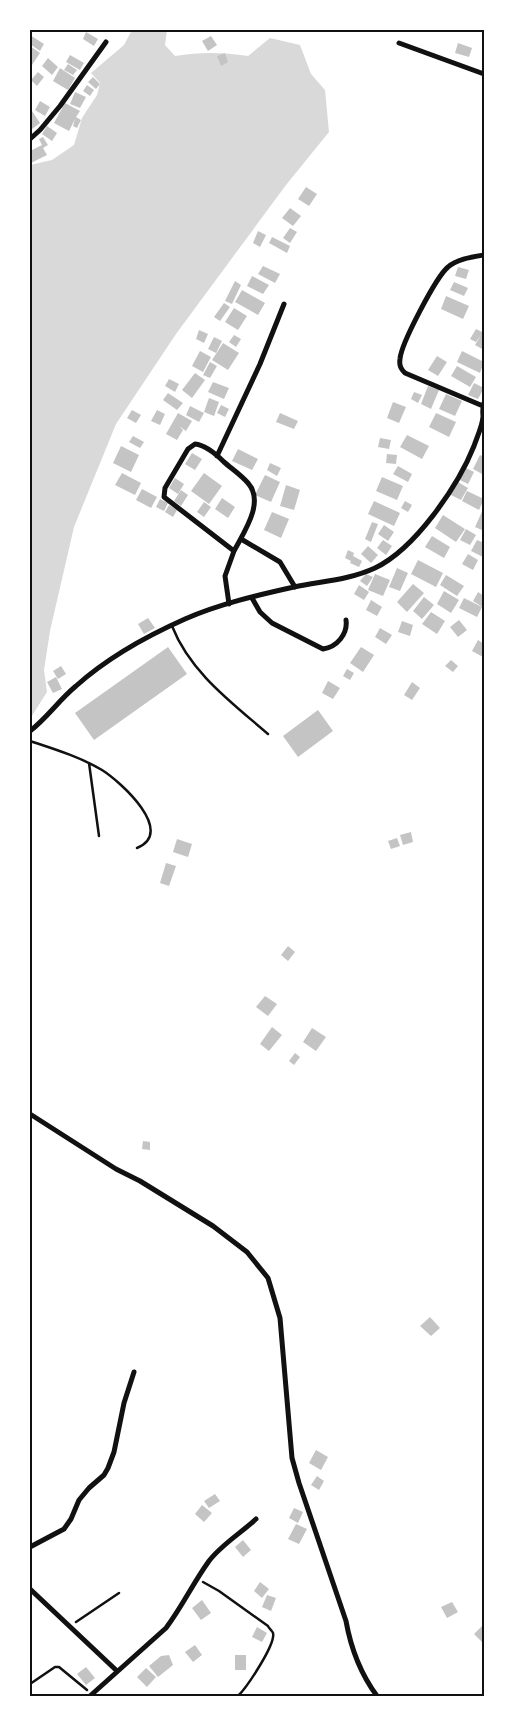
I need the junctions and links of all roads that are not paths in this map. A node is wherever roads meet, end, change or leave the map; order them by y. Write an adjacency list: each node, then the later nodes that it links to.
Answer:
1 (106, 42): 4 (street)
2 (398, 43): 3 (street)
3 (484, 74)
4 (31, 136)
5 (484, 254): 7 (street)
6 (284, 304): 9 (street)
7 (483, 404): 8 (street)
8 (483, 418): 12 (street)
9 (217, 456): 10 (street); 11 (street)
10 (241, 539): 11 (street); 12 (street)
11 (234, 551): 14 (street)
12 (295, 587): 13 (street)
13 (252, 598): 14 (street); 15 (street)
14 (229, 604): 16 (street)
15 (346, 620)
16 (172, 626): 17 (street); 18 (lane)
17 (30, 731)
18 (268, 734)
19 (30, 741): 20 (lane)
20 (89, 763): 21 (lane); 22 (lane)
21 (99, 836)
22 (137, 848)
23 (30, 1114): 30 (street)
24 (134, 1372): 26 (street)
25 (256, 1519): 28 (street)
26 (30, 1547)
27 (30, 1590): 28 (street)
28 (117, 1671): 29 (street)
29 (91, 1695)
30 (377, 1696)

